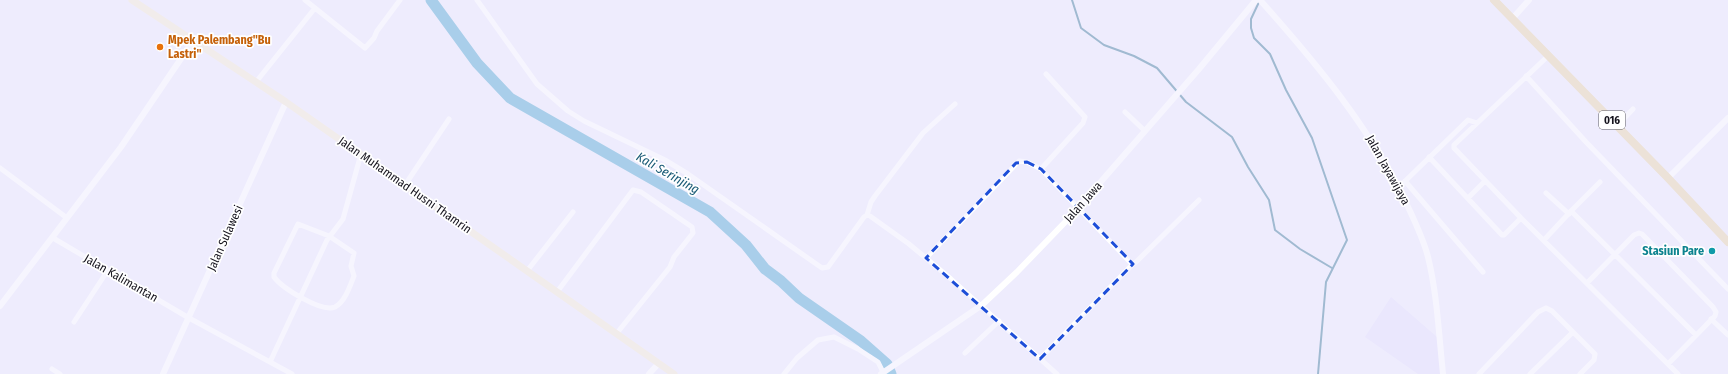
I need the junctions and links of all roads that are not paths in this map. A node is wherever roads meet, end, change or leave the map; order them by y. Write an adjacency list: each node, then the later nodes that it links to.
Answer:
1 (132, 0): 11 (main road, Jalan Muhammad Husni Thamrin)
2 (305, 0): 9 (street)
3 (400, 0): 9 (street)
4 (476, 0): 41 (street)
5 (1256, 0): 24 (street, Jalan Jawa)
6 (1494, 0): 10 (main road, 016)
7 (1529, 0): 10 (street)
8 (1261, 1): 34 (street, Jalan Jayawijaya)
9 (314, 8): 15 (street)
10 (1512, 18): 12 (main road, 016)
11 (193, 41): 15 (main road, Jalan Muhammad Husni Thamrin); 42 (street)
12 (1548, 56): 14 (street); 23 (main road, 016)
13 (1046, 74): 28 (street)
14 (1526, 76): 22 (street); 55 (street)
15 (256, 82): 16 (main road, Jalan Muhammad Husni Thamrin)
16 (286, 102): 25 (main road, Jalan Muhammad Husni Thamrin); 60 (street, Jalan Sulawesi)
17 (955, 104): 41 (street)
18 (1633, 108): 23 (street)
19 (1125, 112): 24 (street)
20 (1728, 118): 29 (street)
21 (449, 119): 33 (street)
22 (1477, 123): 26 (street); 30 (street)
23 (1617, 126): 29 (main road, 016)
24 (1144, 131): 38 (street, Jalan Jawa)
25 (361, 154): 33 (main road, Jalan Muhammad Husni Thamrin); 44 (street)
26 (1429, 157): 31 (street); 36 (street)
27 (0, 168): 42 (street)
28 (1041, 169): 38 (street); 49 (street)
29 (1668, 178): 47 (main road, 016)
30 (1485, 180): 36 (street); 43 (street)
31 (1405, 181): 34 (street); 53 (street)
32 (1600, 182): 40 (street)
33 (405, 185): 52 (main road, Jalan Muhammad Husni Thamrin)
34 (1399, 187): 82 (street, Jalan Jayawijaya)
35 (1546, 192): 40 (street)
36 (1468, 198): 43 (street)
37 (1199, 200): 50 (street)
38 (1077, 208): 50 (street); 59 (street, Jalan Jawa)
39 (573, 212): 52 (street)
40 (1570, 212): 46 (street); 48 (street)
41 (867, 215): 49 (street)
42 (67, 218): 45 (street)
43 (1521, 218): 46 (street)
44 (329, 236): 57 (street); 57 (street); 57 (street)
45 (53, 238): 51 (street, Jalan Kalimantan); 58 (street)
46 (1544, 240): 54 (street)
47 (1728, 242)
48 (1615, 254): 54 (street); 61 (street); 66 (street)
49 (926, 258): 59 (street)
50 (1133, 264): 69 (street)
51 (108, 270): 60 (street, Jalan Kalimantan); 63 (street)
52 (527, 271): 56 (main road, Jalan Muhammad Husni Thamrin)
53 (1483, 272)
54 (1587, 283): 72 (street)
55 (1728, 289)
56 (557, 292): 65 (main road, Jalan Muhammad Husni Thamrin); 65 (street)
57 (300, 298): 70 (street)
58 (0, 306)
59 (982, 306): 62 (street); 74 (street, Jalan Jawa)
60 (188, 318): 70 (street, Jalan Kalimantan); 76 (street, Jalan Sulawesi)
61 (1711, 319): 66 (street); 67 (street)
62 (999, 321): 68 (street); 69 (street)
63 (74, 322)
64 (1573, 332): 83 (street); 84 (street); 85 (street)
65 (617, 333): 71 (main road, Jalan Muhammad Husni Thamrin)
66 (1696, 335): 72 (street)
67 (1728, 335)
68 (966, 353)
69 (1040, 359): 81 (street)
70 (270, 362): 77 (street, Jalan Kalimantan)
71 (659, 363): 78 (street); 79 (main road, Jalan Muhammad Husni Thamrin)
72 (1668, 364): 86 (street)
73 (52, 369): 75 (street)
74 (883, 372): 80 (street)
75 (60, 374)
76 (163, 374)
77 (292, 374)
78 (648, 374)
79 (674, 374)
80 (784, 374)
81 (1057, 374)
82 (1444, 374)
83 (1479, 374)
84 (1530, 374)
85 (1580, 374)
86 (1678, 374)

